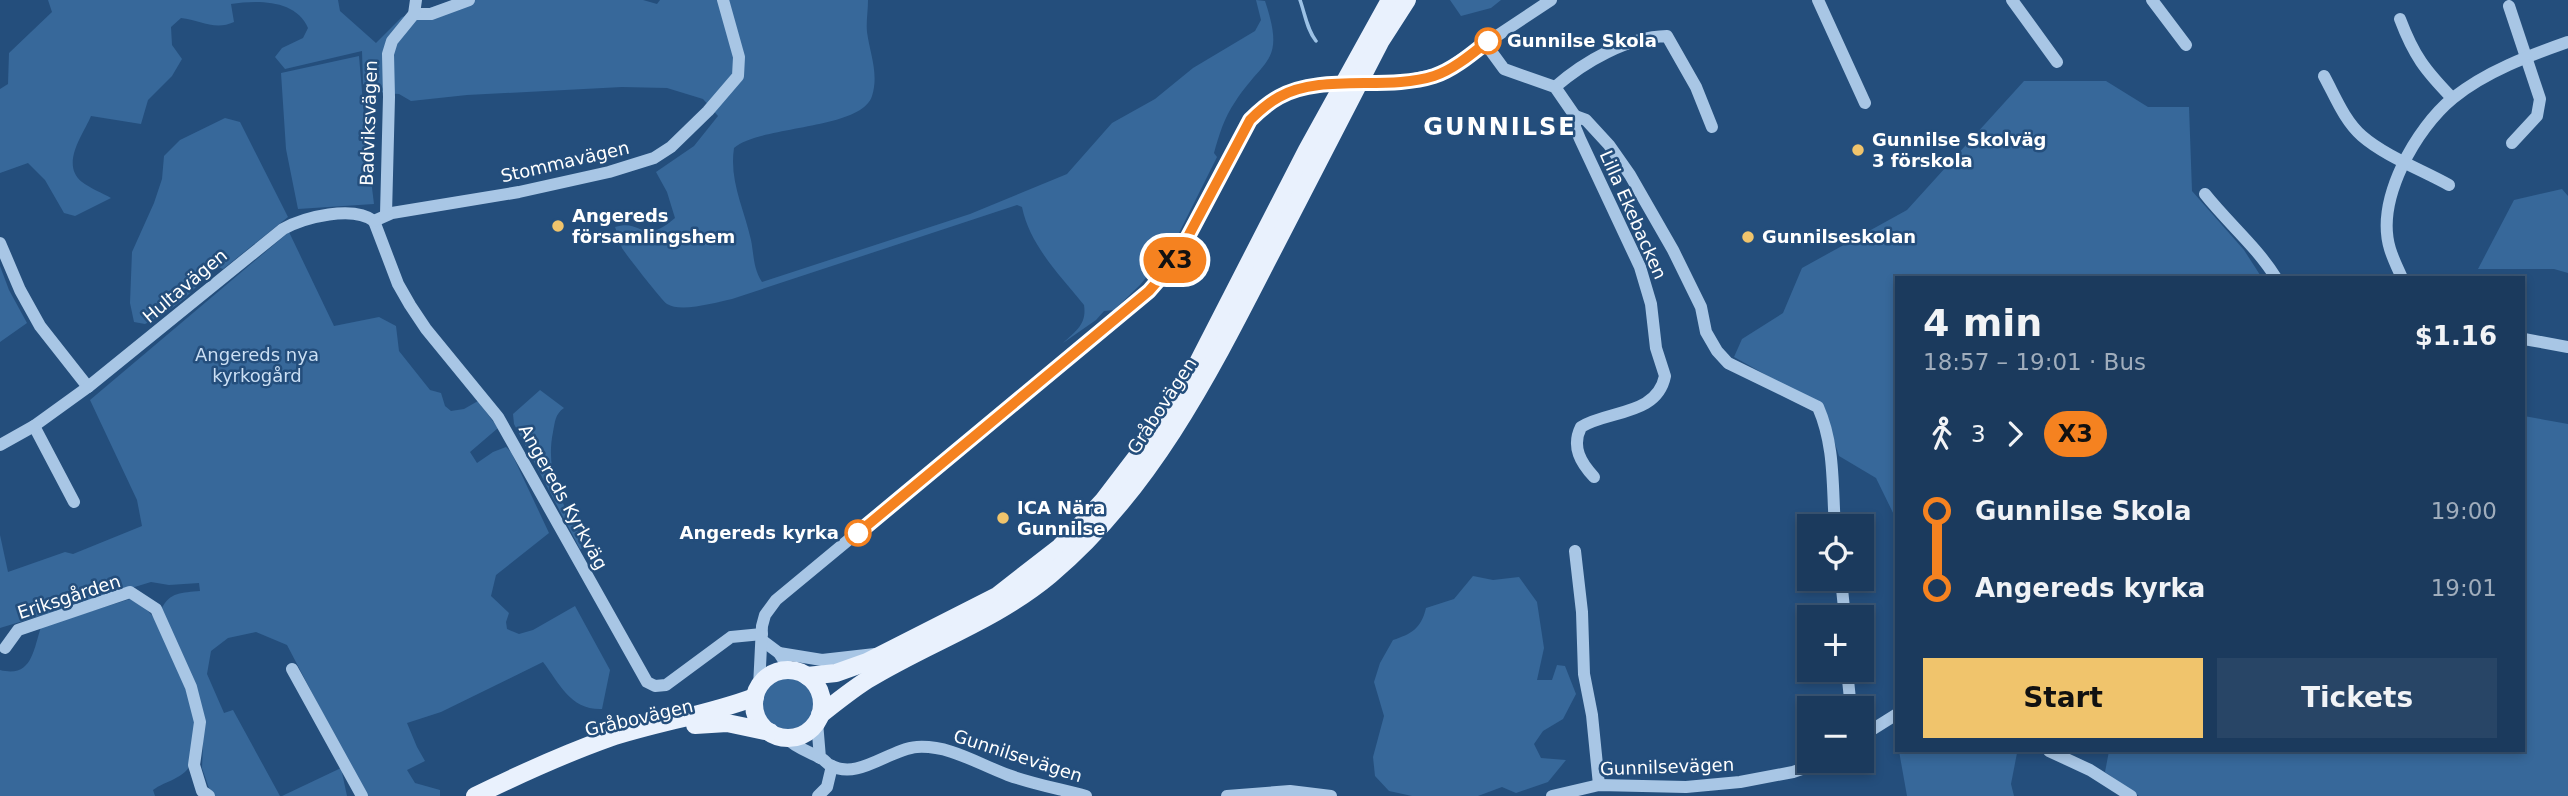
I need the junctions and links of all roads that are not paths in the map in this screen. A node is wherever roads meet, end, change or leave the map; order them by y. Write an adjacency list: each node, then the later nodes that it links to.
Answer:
1 (416, 0): 11 (street)
2 (469, 0): 11 (street)
3 (723, 0): 28 (street, Stommavägen)
4 (1390, 0): 45 (main road, Gråbovägen)
5 (1407, 0): 50 (main road, Gråbovägen)
6 (1551, 0): 14 (street)
7 (1818, 0): 21 (street)
8 (2012, 0): 17 (street)
9 (2152, 0): 15 (street)
10 (2509, 6): 16 (street)
11 (414, 14): 28 (street, Badviksvägen)
12 (2400, 19): 20 (street)
13 (2568, 41): 16 (street)
14 (1485, 43): 19 (street); 42 (street, bridge)
15 (2186, 45)
16 (2527, 56): 20 (street); 24 (street)
17 (2057, 62)
18 (2324, 76): 25 (street)
19 (1555, 87): 22 (street, Lilla Ekebacken); 23 (street)
20 (2452, 99): 25 (street)
21 (1865, 103)
22 (1575, 116): 38 (street, Lilla Ekebacken); 40 (street, Lilla Ekebacken)
23 (1712, 127)
24 (2512, 144)
25 (2405, 161): 26 (street); 32 (street)
26 (2448, 185)
27 (2205, 194): 31 (street)
28 (386, 214): 29 (street, Stommavägen)
29 (374, 221): 35 (street, Hultavägen); 42 (street, Angereds Kyrkväg)
30 (0, 243): 35 (street)
31 (2275, 276)
32 (2401, 276)
33 (2525, 338): 34 (street)
34 (2568, 347)
35 (88, 387): 36 (street, Hultavägen)
36 (33, 426): 37 (street, Hultavägen); 39 (street)
37 (0, 445)
38 (1594, 477)
39 (74, 502)
40 (1835, 514)
41 (1575, 551): 58 (street)
42 (763, 638): 44 (street); 48 (street)
43 (5, 648): 60 (street, Eriksgården)
44 (779, 653): 45 (street); 47 (street)
45 (883, 653): 47 (main road, Gråbovägen)
46 (292, 669): 61 (street)
47 (799, 673): 48 (main road); 50 (main road)
48 (757, 692): 52 (main road); 55 (main road, Gråbovägen)
49 (1895, 715): 51 (street)
50 (818, 719): 52 (main road); 54 (street)
51 (1874, 728)
52 (778, 735): 54 (street); 55 (main road, Gråbovägen)
53 (2051, 752): 68 (street)
54 (820, 758): 56 (street)
55 (560, 759): 62 (main road, Gråbovägen)
56 (832, 766): 63 (street); 64 (street, Gunnilsevägen)
57 (1797, 771): 58 (street, Gunnilsevägen)
58 (1599, 785): 67 (street, Gunnilsevägen)
59 (1308, 794): 65 (street); 66 (street)
60 (209, 796)
61 (362, 796)
62 (475, 796)
63 (818, 796)
64 (1086, 796)
65 (1227, 796)
66 (1331, 796)
67 (1552, 796)
68 (2131, 796)

